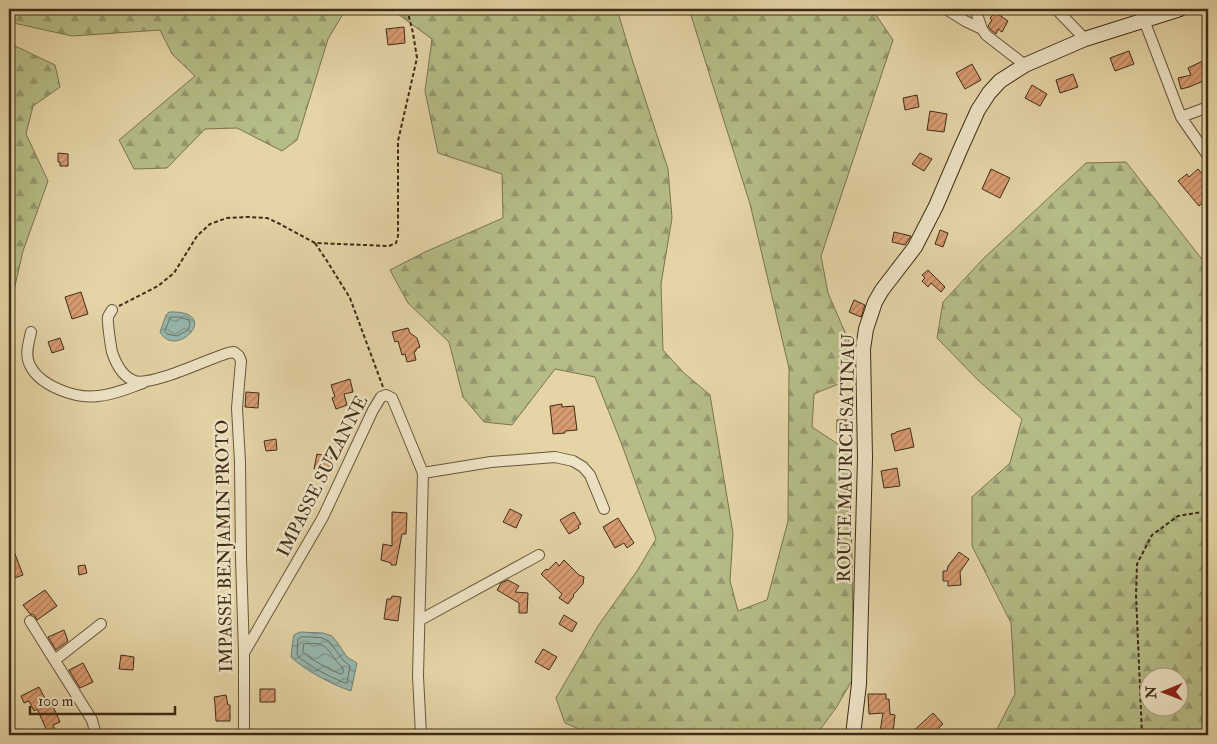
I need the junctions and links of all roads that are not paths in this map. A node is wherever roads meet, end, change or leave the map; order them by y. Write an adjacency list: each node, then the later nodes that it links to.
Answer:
1 (946, 9): 6 (street)
2 (975, 9): 6 (street)
3 (1056, 9): 7 (street)
4 (1178, 9): 5 (main road, ROUTE MAURICE SATINAU)
5 (1144, 20): 7 (main road, ROUTE MAURICE SATINAU); 10 (street)
6 (982, 29): 8 (street)
7 (1085, 39): 8 (main road, ROUTE MAURICE SATINAU)
8 (1025, 65): 26 (main road, ROUTE MAURICE SATINAU)
9 (1208, 107): 10 (street)
10 (1181, 117): 11 (street)
11 (1208, 156)
12 (112, 310): 14 (street)
13 (32, 332): 14 (street)
14 (149, 381): 21 (street, IMPASSE BENJAMIN PROTO)
15 (424, 473): 16 (street); 18 (street); 21 (street, IMPASSE SUZANNE)
16 (604, 509)
17 (539, 555): 18 (street)
18 (420, 620): 25 (street)
19 (30, 621): 22 (street)
20 (101, 624): 22 (street)
21 (244, 653): 24 (street, IMPASSE BENJAMIN PROTO)
22 (55, 660): 23 (street)
23 (96, 735)
24 (244, 735)
25 (421, 735)
26 (854, 735)

